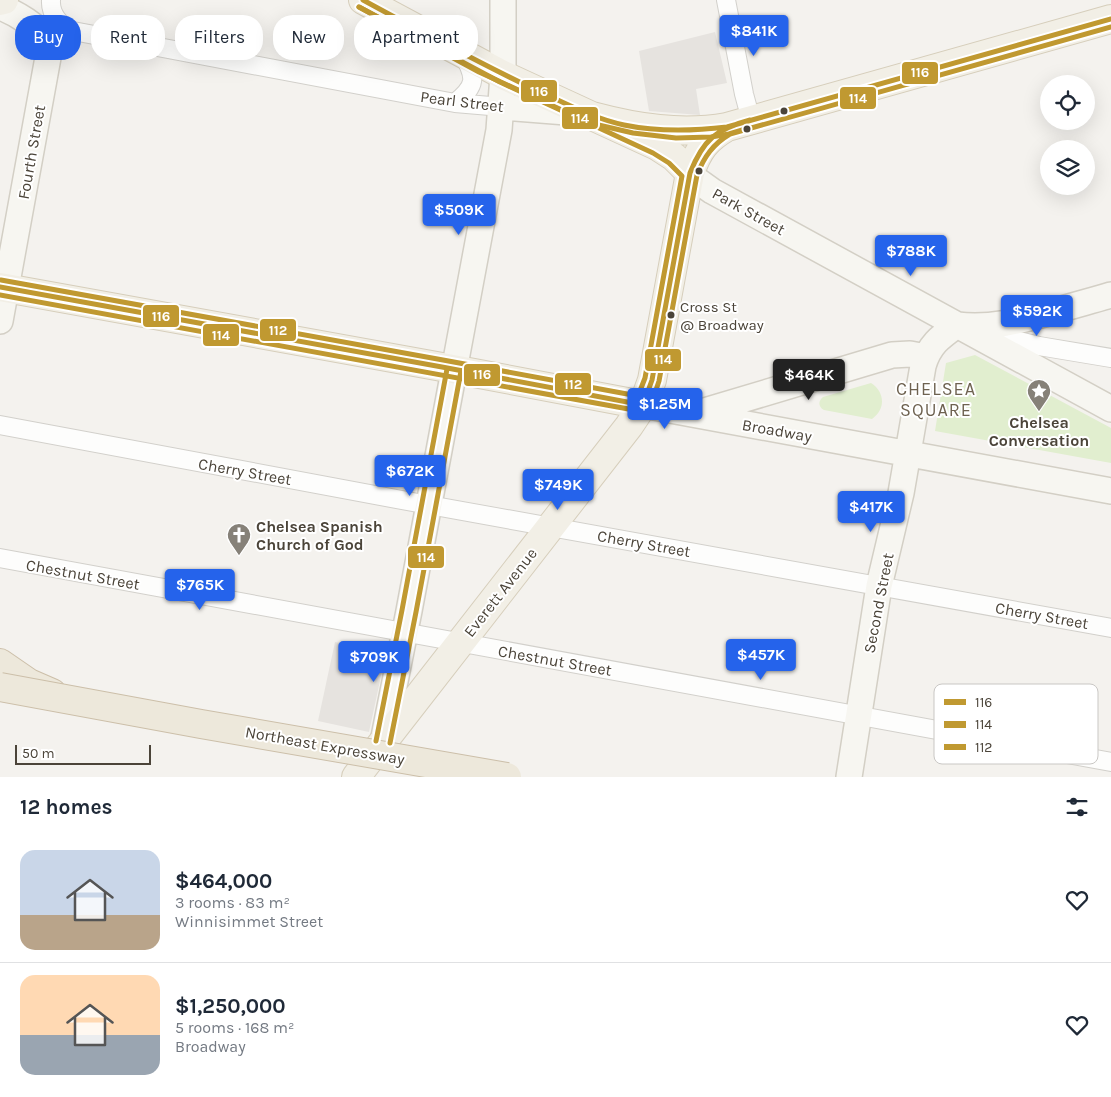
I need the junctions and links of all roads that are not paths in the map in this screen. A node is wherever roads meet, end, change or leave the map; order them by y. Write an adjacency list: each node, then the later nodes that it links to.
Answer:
1 (51, 0): 7 (street)
2 (363, 0): 8 (main road, Park Street)
3 (504, 0): 14 (street)
4 (726, 0): 18 (street)
5 (0, 7): 6 (street)
6 (16, 15)
7 (54, 15)
8 (391, 15)
9 (1111, 19): 18 (main road, Pearl Street)
10 (81, 33): 15 (street, Pearl Street)
11 (48, 60): 20 (street, Fourth Street)
12 (466, 60): 15 (street)
13 (474, 60): 14 (main road, Park Street)
14 (503, 75): 16 (street); 17 (main road, Park Street)
15 (455, 103): 16 (street, Pearl Street)
16 (502, 107): 17 (street, Pearl Street); 26 (street)
17 (592, 116): 18 (main road, Pearl Street); 19 (main road, Park Street)
18 (739, 123): 19 (main road, Everett Avenue)
19 (690, 173): 23 (street, Park Street); 27 (main road, Everett Avenue)
20 (3, 288): 22 (street, Fourth Street); 26 (main road, Broadway)
21 (1111, 295): 23 (street)
22 (0, 321)
23 (957, 325): 24 (street, Second Street); 25 (street); 28 (street, Park Street)
24 (926, 357): 29 (street); 31 (street, Second Street)
25 (1111, 358)
26 (454, 370): 27 (main road, Broadway); 33 (street)
27 (643, 406): 29 (street, Broadway); 34 (main road, Everett Avenue)
28 (1111, 409)
29 (693, 415): 31 (street, Broadway)
30 (0, 425): 33 (street, Cherry Street)
31 (908, 454): 32 (street, Broadway); 36 (street, Second Street)
32 (1111, 490)
33 (429, 505): 34 (street, Cherry Street); 38 (street)
34 (551, 526): 36 (street, Cherry Street); 39 (main road, Everett Avenue)
35 (0, 558): 38 (street, Chestnut Street)
36 (879, 586): 37 (street, Cherry Street); 43 (street, Second Street)
37 (1111, 628)
38 (405, 633): 39 (street, Chestnut Street); 45 (street)
39 (460, 643): 43 (street, Chestnut Street); 45 (main road, Everett Avenue)
40 (0, 663): 42 (highway)
41 (0, 687): 42 (highway, Northeast Expressway, bridge); 50 (highway, Northeast Expressway, bridge)
42 (87, 703): 49 (highway, Northeast Expressway, bridge)
43 (859, 716): 44 (street, Chestnut Street); 51 (street, Second Street)
44 (934, 730)
45 (383, 742): 48 (main road, Everett Avenue)
46 (1098, 760): 47 (street, Chestnut Street)
47 (1111, 762)
48 (356, 777)
49 (503, 777)
50 (507, 777)
51 (849, 777)

